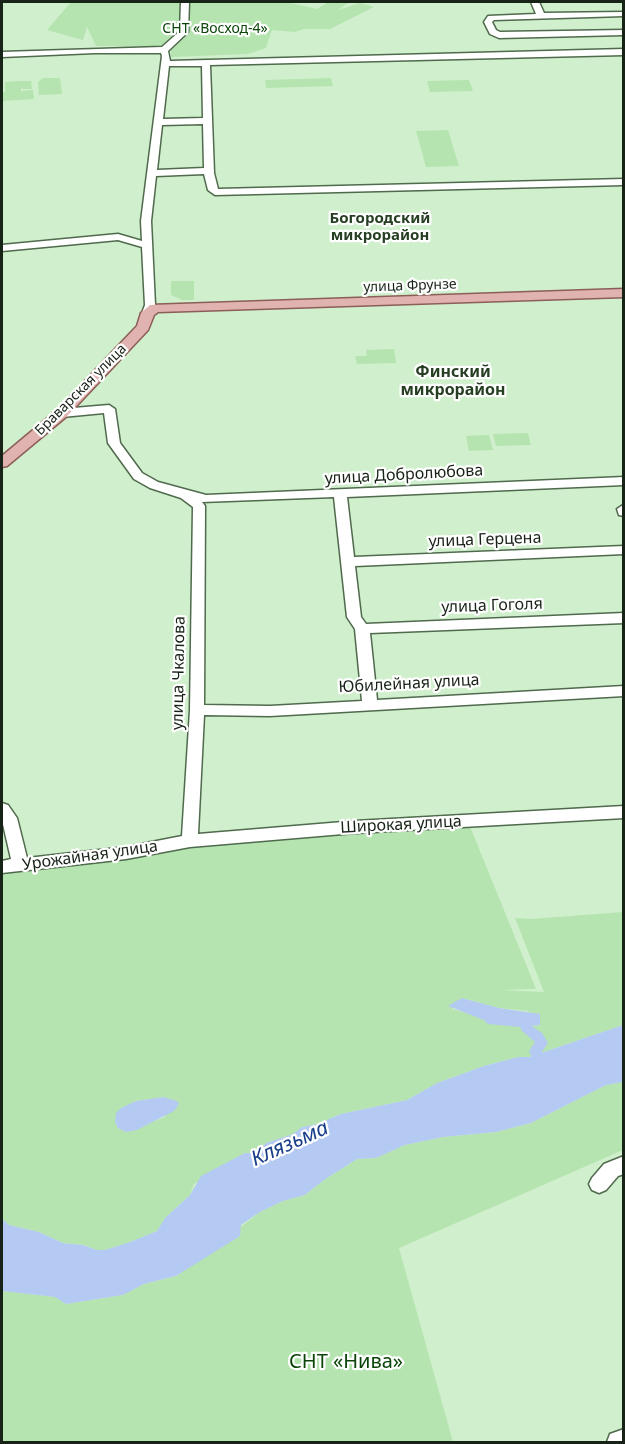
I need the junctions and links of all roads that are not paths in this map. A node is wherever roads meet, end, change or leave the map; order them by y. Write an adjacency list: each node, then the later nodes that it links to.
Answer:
1 (185, 2): 6 (street)
2 (535, 2): 4 (street)
3 (624, 14): 4 (street)
4 (541, 15): 5 (street)
5 (624, 32)
6 (164, 50): 8 (street); 10 (street)
7 (624, 52): 9 (street)
8 (2, 54)
9 (206, 63): 10 (street); 11 (street)
10 (165, 64): 12 (street)
11 (206, 121): 12 (street); 13 (street)
12 (158, 122): 14 (street)
13 (209, 171): 14 (street); 15 (street)
14 (153, 173): 16 (street)
15 (624, 182)
16 (146, 245): 17 (street); 19 (street)
17 (2, 248)
18 (624, 292): 19 (main road, улица Фрунзе)
19 (158, 312): 20 (main road, Браварская улица)
20 (62, 413): 21 (main road, Браварская улица); 23 (street)
21 (2, 463)
22 (624, 481): 24 (street, улица Добролюбова)
23 (186, 495): 24 (street, улица Добролюбова); 31 (street, улица Чкалова)
24 (340, 495): 26 (street)
25 (624, 550): 26 (street, улица Герцена)
26 (347, 562): 28 (street)
27 (624, 618): 28 (street, улица Гоголя)
28 (362, 629): 30 (street)
29 (624, 691): 30 (street, Юбилейная улица)
30 (370, 704): 31 (street, Юбилейная улица)
31 (197, 710): 34 (street, улица Чкалова)
32 (2, 809): 35 (street)
33 (624, 812): 34 (street, Широкая улица)
34 (184, 842): 35 (street, Урожайная улица)
35 (21, 865): 36 (street, Урожайная улица)
36 (2, 867)
37 (624, 1165): 38 (street)
38 (599, 1184)
39 (624, 1440): 40 (street)
40 (618, 1443)

